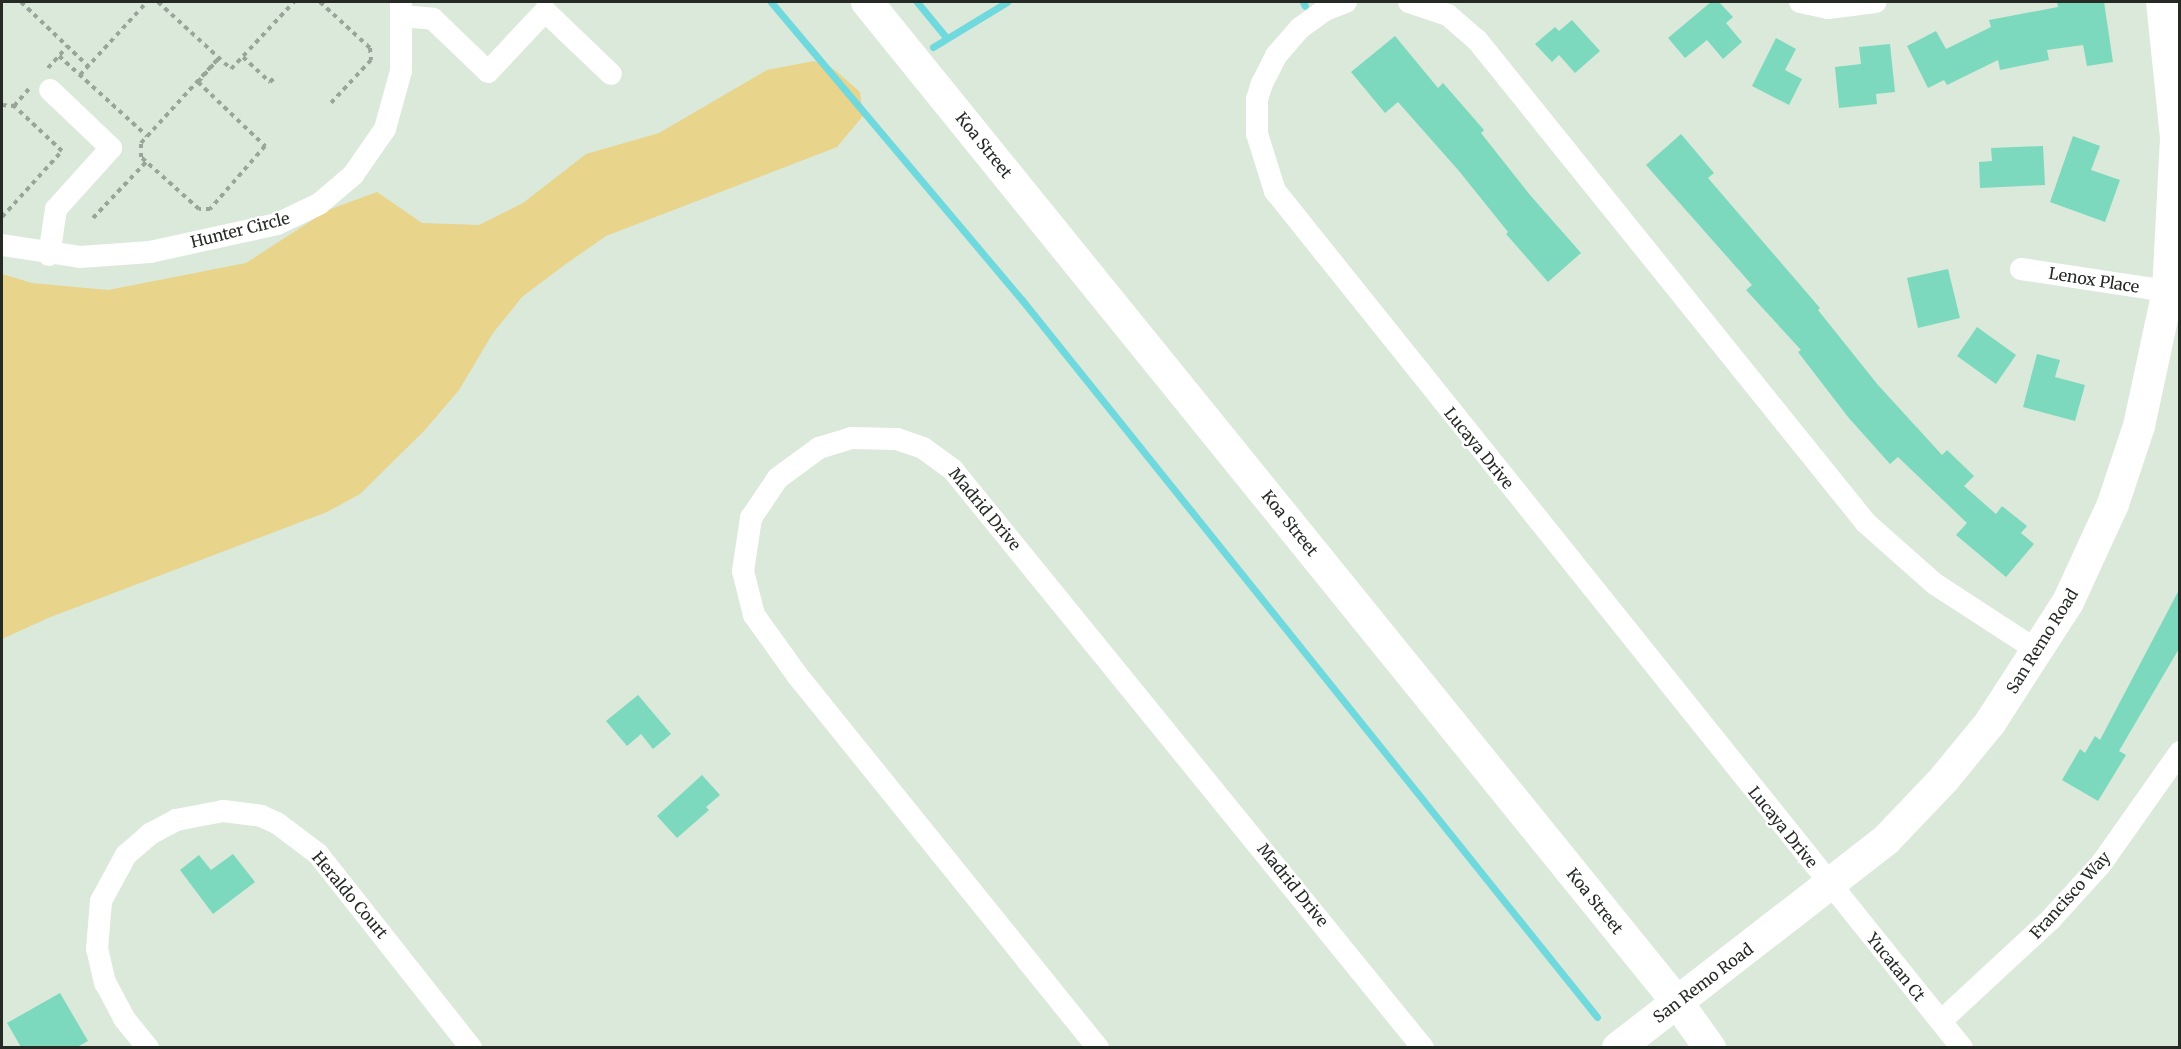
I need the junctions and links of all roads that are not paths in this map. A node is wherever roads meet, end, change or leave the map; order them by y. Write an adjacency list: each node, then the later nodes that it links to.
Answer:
1 (867, 2): 18 (main road, Koa Street)
2 (1346, 2): 17 (street, Lucaya Drive)
3 (1409, 2): 15 (street)
4 (1800, 2): 5 (street)
5 (1876, 2)
6 (2162, 2): 8 (main road, San Remo Road)
7 (401, 9): 9 (street); 12 (street, Hunter Circle)
8 (2175, 67): 14 (main road, San Remo Road)
9 (611, 74)
10 (50, 90): 12 (street)
11 (2, 245): 12 (street, Hunter Circle)
12 (49, 255)
13 (2021, 269): 14 (street, Lenox Place)
14 (2174, 292): 15 (main road, San Remo Road)
15 (2038, 651): 17 (main road, San Remo Road)
16 (2180, 752): 19 (street, Francisco Way)
17 (1830, 886): 18 (main road, San Remo Road); 19 (street, Yucatan Ct)
18 (1677, 1002): 24 (main road, San Remo Road); 25 (main road, Koa Street)
19 (1941, 1022): 26 (street, Yucatan Ct)
20 (148, 1047): 21 (street, Heraldo Court)
21 (471, 1047)
22 (1098, 1047): 23 (street, Madrid Drive)
23 (1423, 1047)
24 (1618, 1047)
25 (1710, 1047)
26 (1962, 1047)

